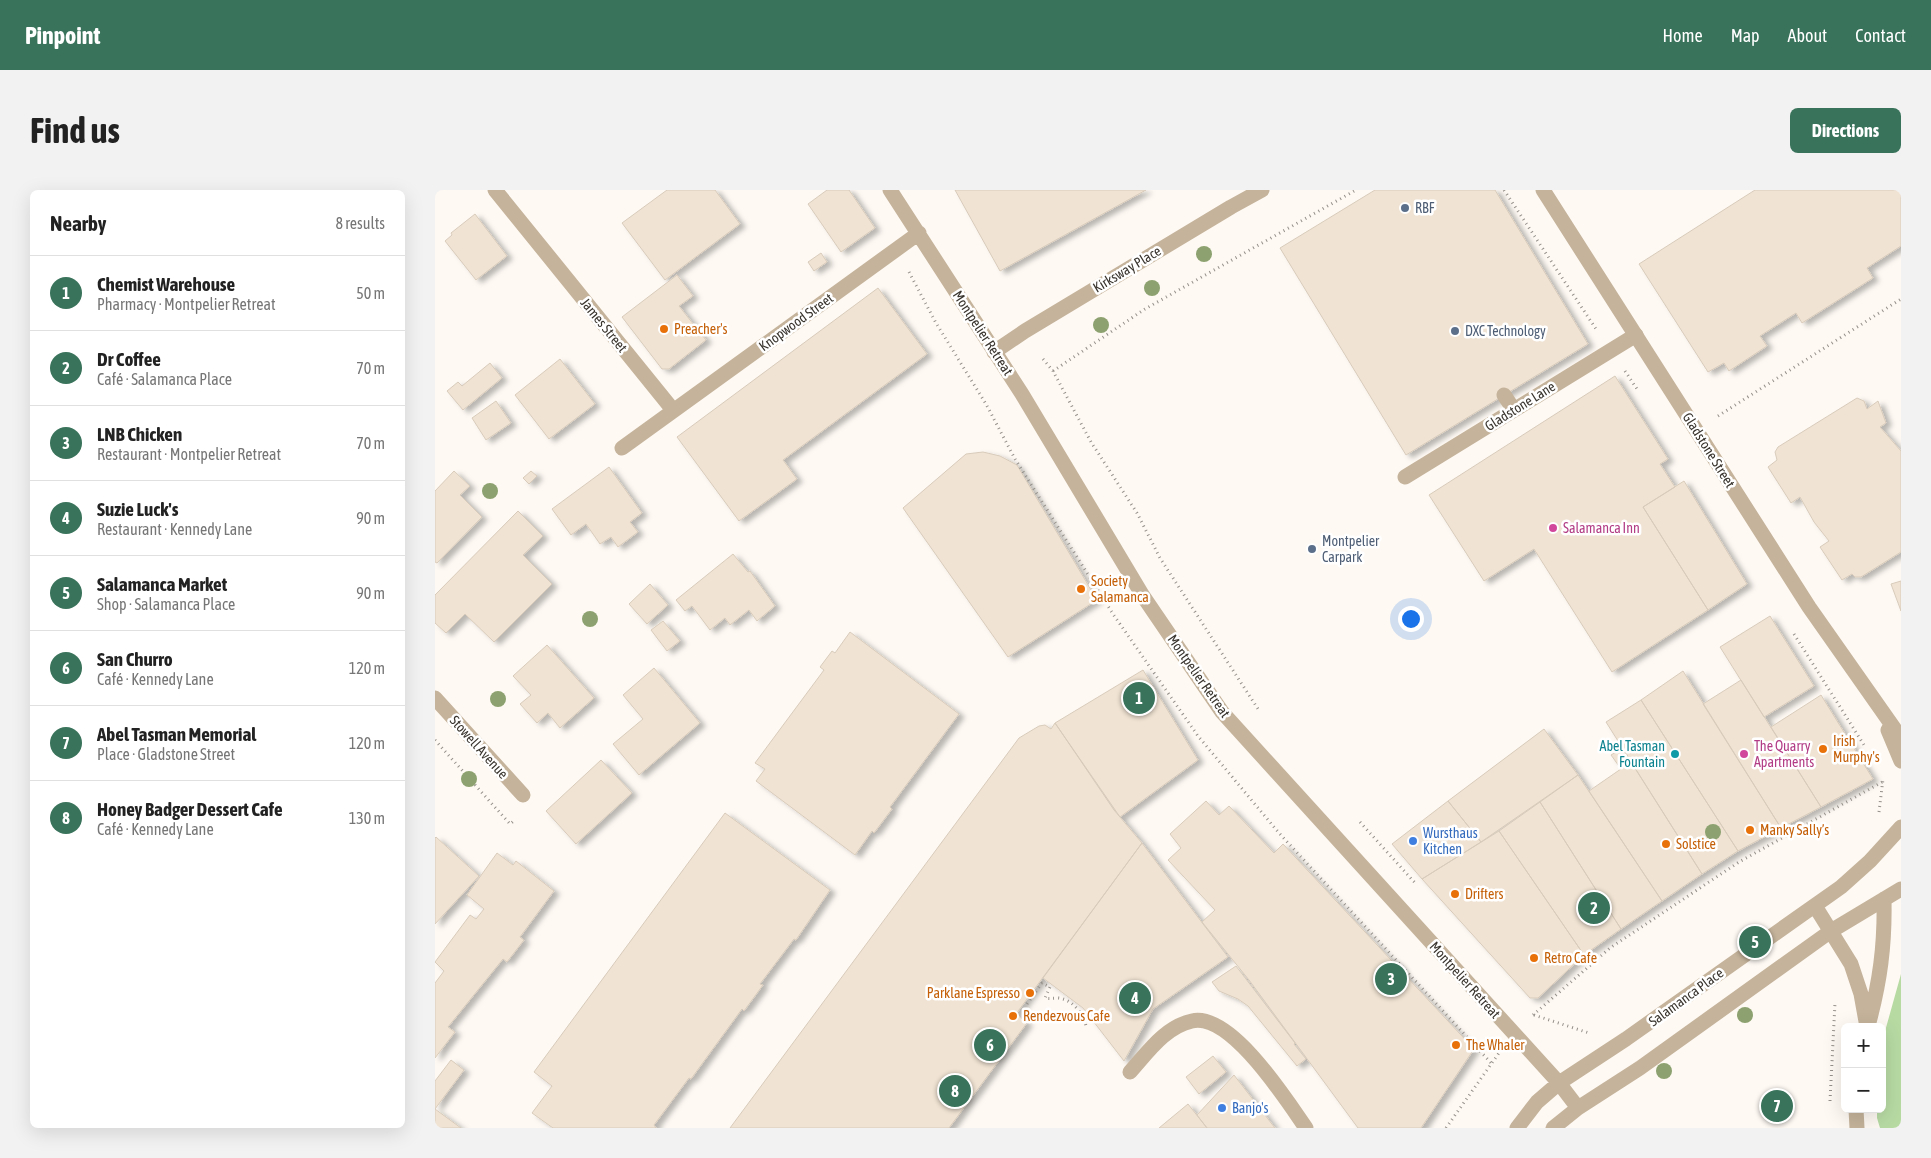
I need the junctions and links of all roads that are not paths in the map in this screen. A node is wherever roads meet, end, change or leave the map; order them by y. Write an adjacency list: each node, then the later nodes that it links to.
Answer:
1 (495, 190): 9 (street, James Street)
2 (890, 190): 5 (street, Montpelier Retreat)
3 (1262, 190): 7 (street, Kirksway Place)
4 (1543, 190): 6 (street, Gladstone Street)
5 (919, 233): 7 (street, Montpelier Retreat); 9 (street, Knopwood Street)
6 (1636, 335): 10 (street, Gladstone Lane); 14 (street, Gladstone Street)
7 (994, 352): 26 (street, Montpelier Retreat)
8 (1504, 395): 10 (street)
9 (673, 410): 11 (street)
10 (1514, 410): 12 (street, Gladstone Lane)
11 (622, 448)
12 (1405, 477)
13 (438, 708): 17 (street, Stowell Avenue)
14 (1878, 708): 15 (street, Gladstone Street); 16 (street, Gladstone Street)
15 (1901, 738)
16 (1901, 761)
17 (523, 795)
18 (1901, 827): 21 (street, Salamanca Place)
19 (1901, 889): 20 (street)
20 (1884, 899): 22 (street); 24 (street)
21 (1815, 906): 22 (street); 26 (street, Salamanca Place)
22 (1831, 931): 23 (street); 27 (street)
23 (1866, 1023)
24 (1868, 1023)
25 (1131, 1072): 29 (street)
26 (1559, 1084): 27 (street, Montpelier Retreat); 30 (street, Salamanca Place)
27 (1578, 1108): 31 (street)
28 (1856, 1113): 32 (street)
29 (1306, 1128)
30 (1517, 1128)
31 (1553, 1128)
32 (1857, 1128)

